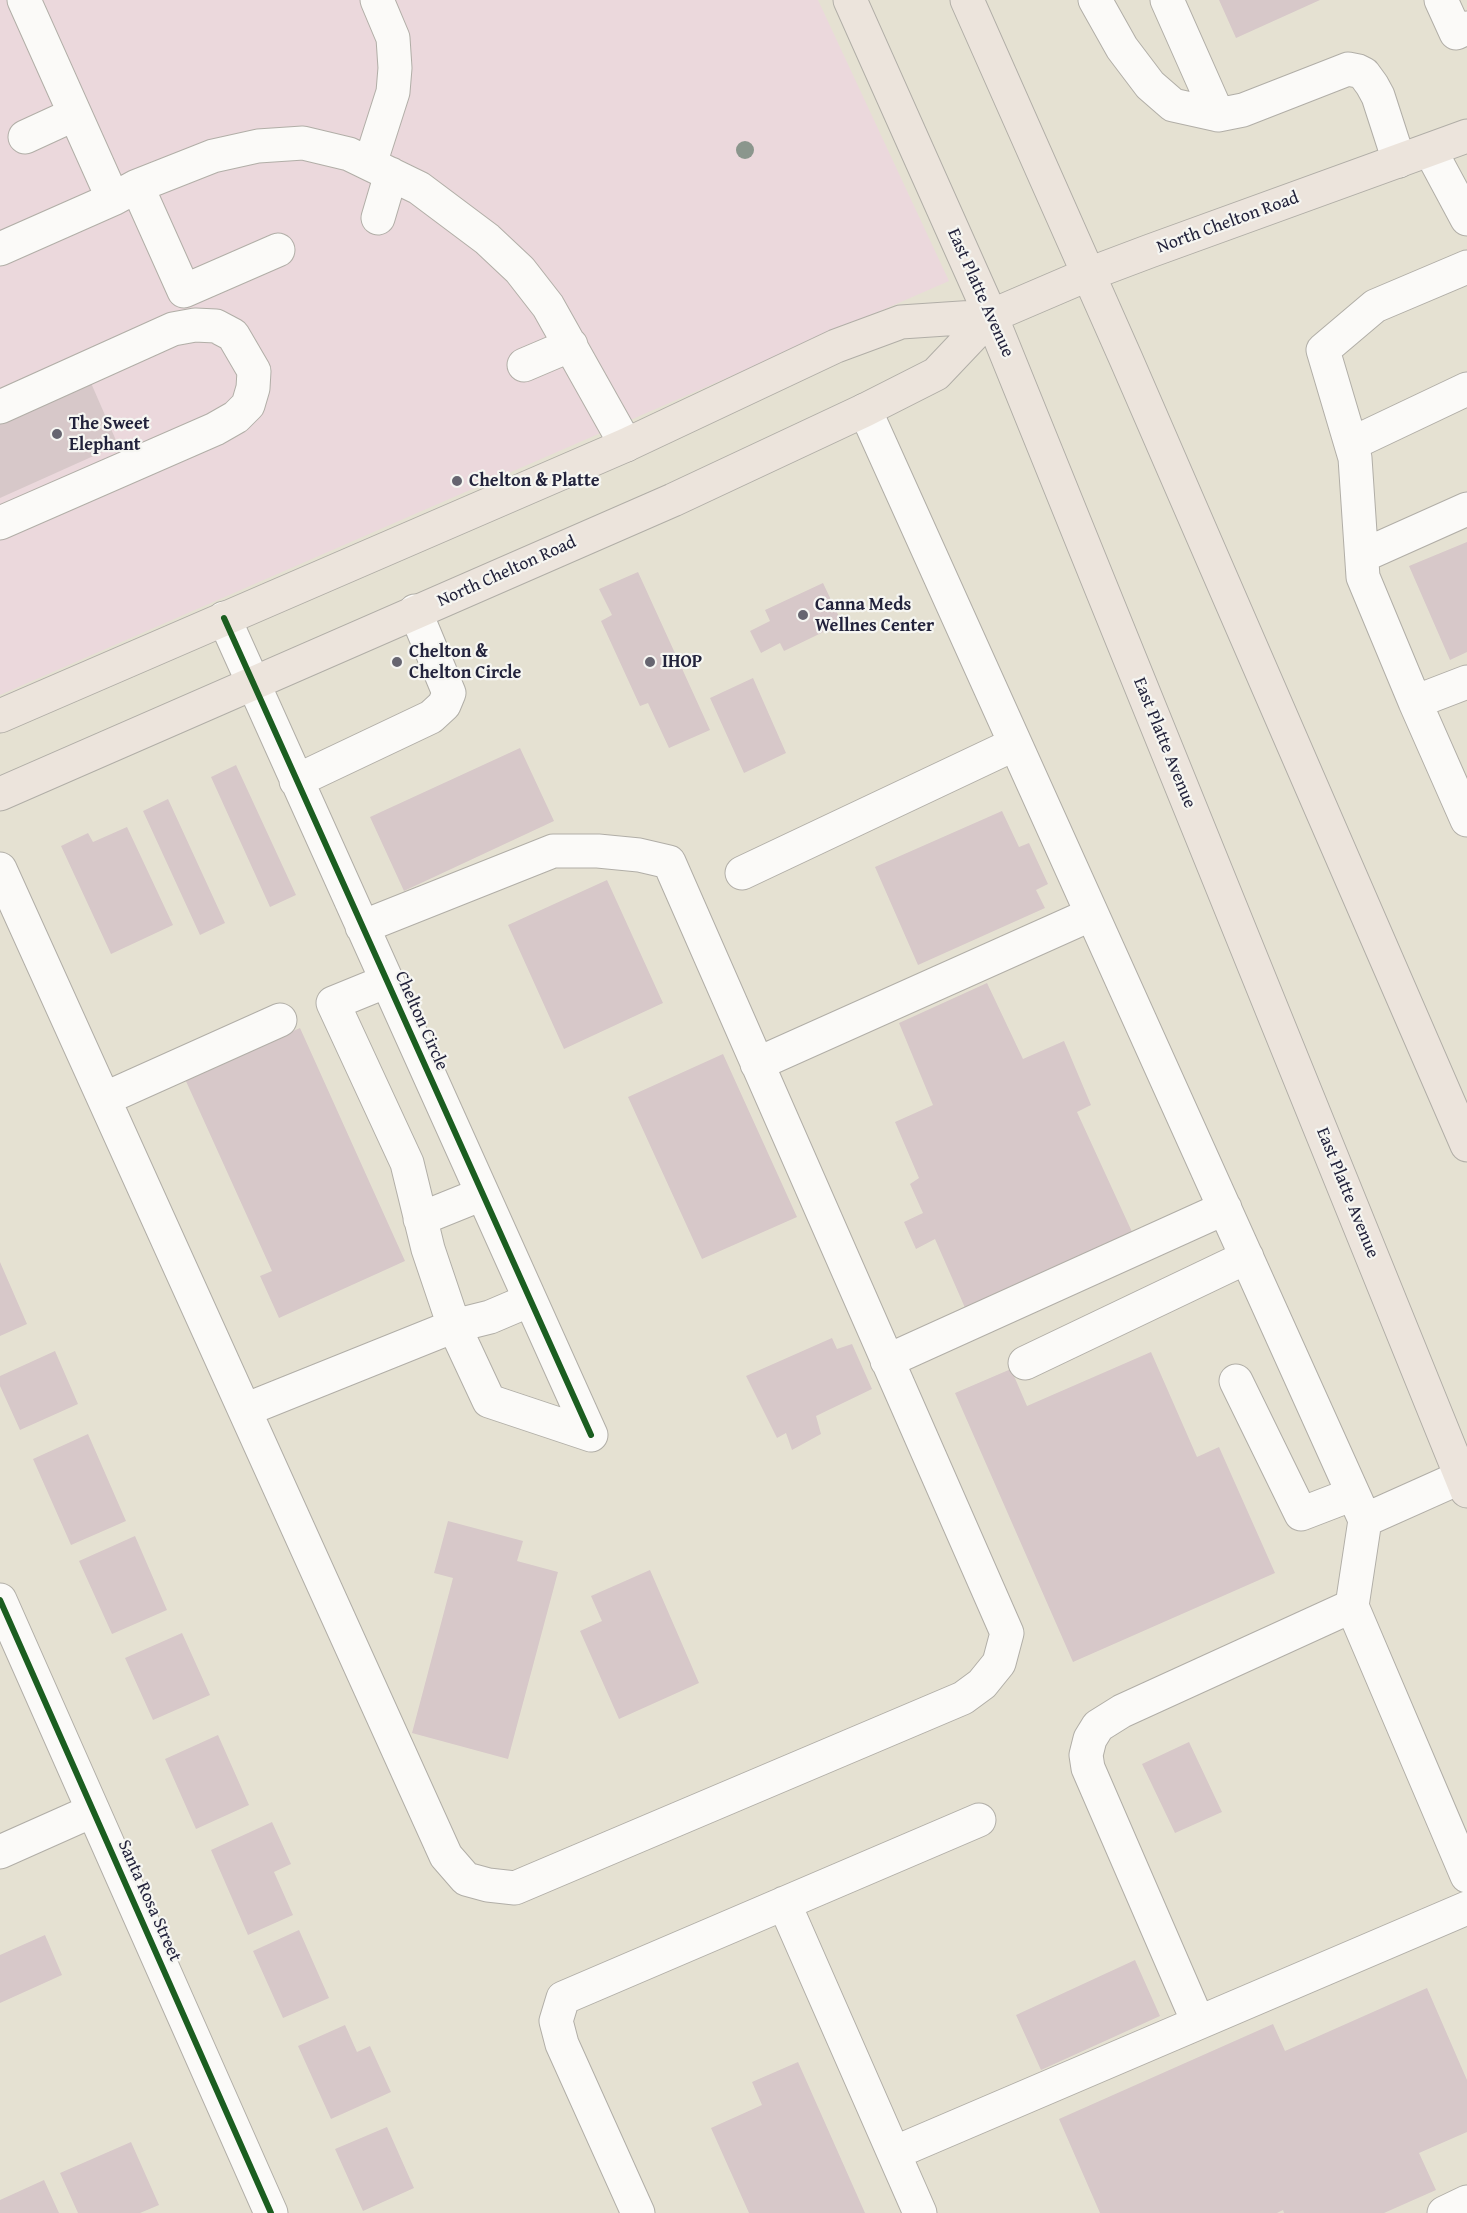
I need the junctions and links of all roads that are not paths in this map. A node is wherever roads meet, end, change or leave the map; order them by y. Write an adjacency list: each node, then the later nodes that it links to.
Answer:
1 (24, 0): 9 (street)
2 (377, 0): 15 (street)
3 (850, 0): 23 (main road, East Platte Avenue)
4 (967, 0): 22 (main road)
5 (1095, 0): 10 (street)
6 (1167, 0): 10 (street)
7 (1441, 0): 8 (street)
8 (1467, 28)
9 (75, 114): 12 (street); 16 (street)
10 (1218, 115): 14 (street)
11 (1467, 136): 13 (main road, North Chelton Road)
12 (25, 137)
13 (1431, 150): 14 (main road, North Chelton Road); 18 (street)
14 (1399, 162): 22 (main road, North Chelton Road)
15 (380, 169): 16 (street); 17 (street); 24 (street)
16 (125, 192): 19 (street); 20 (street)
17 (378, 218)
18 (1467, 219)
19 (0, 249)
20 (278, 250)
21 (1467, 267): 29 (street)
22 (1089, 274): 23 (main road, North Chelton Road); 52 (main road)
23 (991, 316): 28 (main road, North Chelton Road); 30 (main road, North Chelton Road); 63 (main road, East Platte Avenue)
24 (571, 345): 25 (street); 30 (street)
25 (525, 365)
26 (1467, 389): 29 (street)
27 (0, 407): 32 (street)
28 (865, 410): 34 (main road, North Chelton Road); 40 (street)
29 (1351, 444): 33 (street)
30 (627, 445): 35 (main road, North Chelton Road)
31 (1467, 509): 33 (street)
32 (0, 524)
33 (1362, 556): 38 (street)
34 (415, 611): 37 (main road, North Chelton Road); 41 (street)
35 (224, 618): 37 (street, Chelton Circle); 39 (main road, North Chelton Road)
36 (1467, 682): 38 (street)
37 (253, 683): 41 (street, Chelton Circle); 42 (main road, North Chelton Road)
38 (1415, 702): 43 (street)
39 (0, 716)
40 (1015, 744): 45 (street); 46 (street)
41 (296, 781): 47 (street, Chelton Circle)
42 (0, 794)
43 (1467, 820)
44 (0, 869): 51 (street)
45 (742, 873)
46 (1092, 914): 50 (street); 54 (street)
47 (362, 927): 48 (street, Chelton Circle); 50 (street)
48 (387, 981): 53 (street, Chelton Circle); 55 (street)
49 (280, 1020): 51 (street)
50 (757, 1064): 59 (street)
51 (104, 1099): 62 (street)
52 (1467, 1145)
53 (482, 1194): 55 (street); 57 (street, Chelton Circle)
54 (1225, 1208): 56 (street); 59 (street)
55 (420, 1219): 58 (street)
56 (1246, 1257): 60 (street); 64 (street)
57 (530, 1300): 58 (street); 58 (street, Chelton Circle)
58 (454, 1326): 62 (street)
59 (887, 1361): 62 (street)
60 (1025, 1363)
61 (1236, 1381): 64 (street)
62 (245, 1410)
63 (1464, 1484): 64 (street)
64 (1359, 1507): 66 (street)
65 (0, 1600): 67 (street, Santa Rosa Street)
66 (1353, 1606): 70 (street); 73 (street)
67 (92, 1811): 69 (street); 76 (street, Santa Rosa Street)
68 (979, 1820): 71 (street)
69 (0, 1852)
70 (1467, 1876)
71 (784, 1903): 74 (street); 77 (street)
72 (1467, 1908): 73 (street)
73 (1198, 2022): 74 (street)
74 (894, 2153): 78 (street)
75 (1467, 2202): 79 (street)
76 (271, 2213)
77 (638, 2213)
78 (920, 2213)
79 (1444, 2213)

